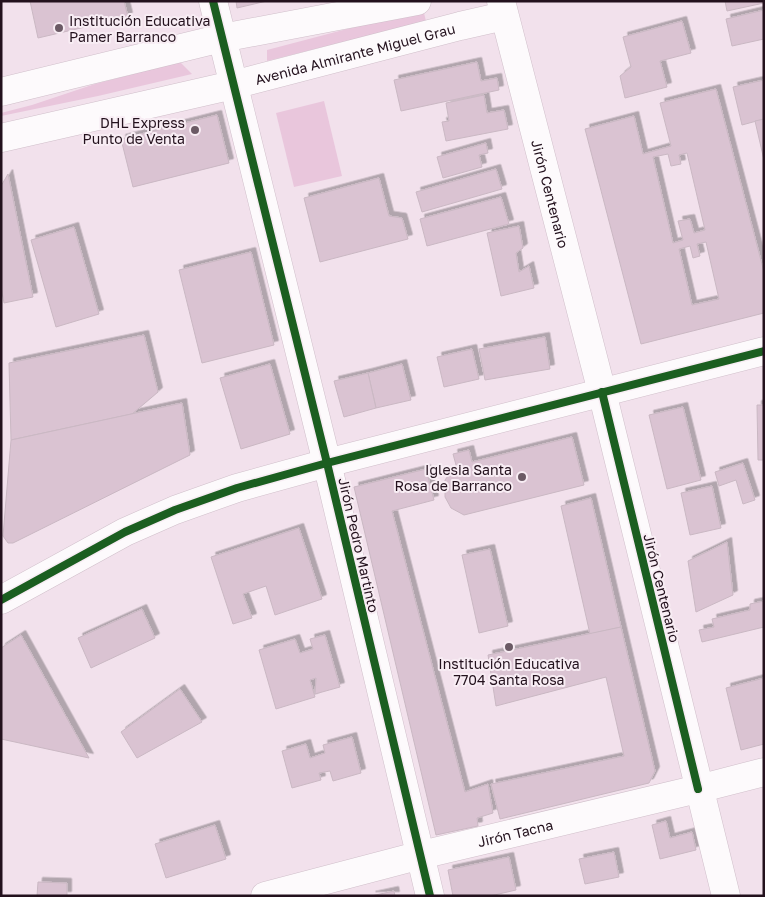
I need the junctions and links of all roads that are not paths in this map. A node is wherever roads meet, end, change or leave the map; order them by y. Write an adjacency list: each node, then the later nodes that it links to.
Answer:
1 (213, 1): 4 (main road, Jirón Pedro Martinto)
2 (417, 1): 4 (main road)
3 (503, 9): 5 (main road, Avenida Almirante Miguel Grau); 9 (main road, Jirón Centenario)
4 (222, 38): 5 (main road, Jirón Pedro Martinto); 6 (main road)
5 (233, 85): 7 (main road, Avenida Almirante Miguel Grau); 10 (main road, Jirón Pedro Martinto)
6 (1, 92)
7 (1, 138)
8 (764, 351): 9 (main road)
9 (602, 392): 10 (main road); 13 (main road, Jirón Centenario)
10 (327, 463): 11 (main road); 14 (main road, Jirón Pedro Martinto)
11 (1, 600)
12 (764, 772): 13 (main road, Jirón Tacna)
13 (698, 789): 14 (main road, Jirón Tacna); 17 (main road, Jirón Centenario)
14 (420, 855): 15 (main road, Jirón Tacna); 16 (main road, Jirón Pedro Martinto)
15 (265, 896)
16 (430, 896)
17 (726, 896)

